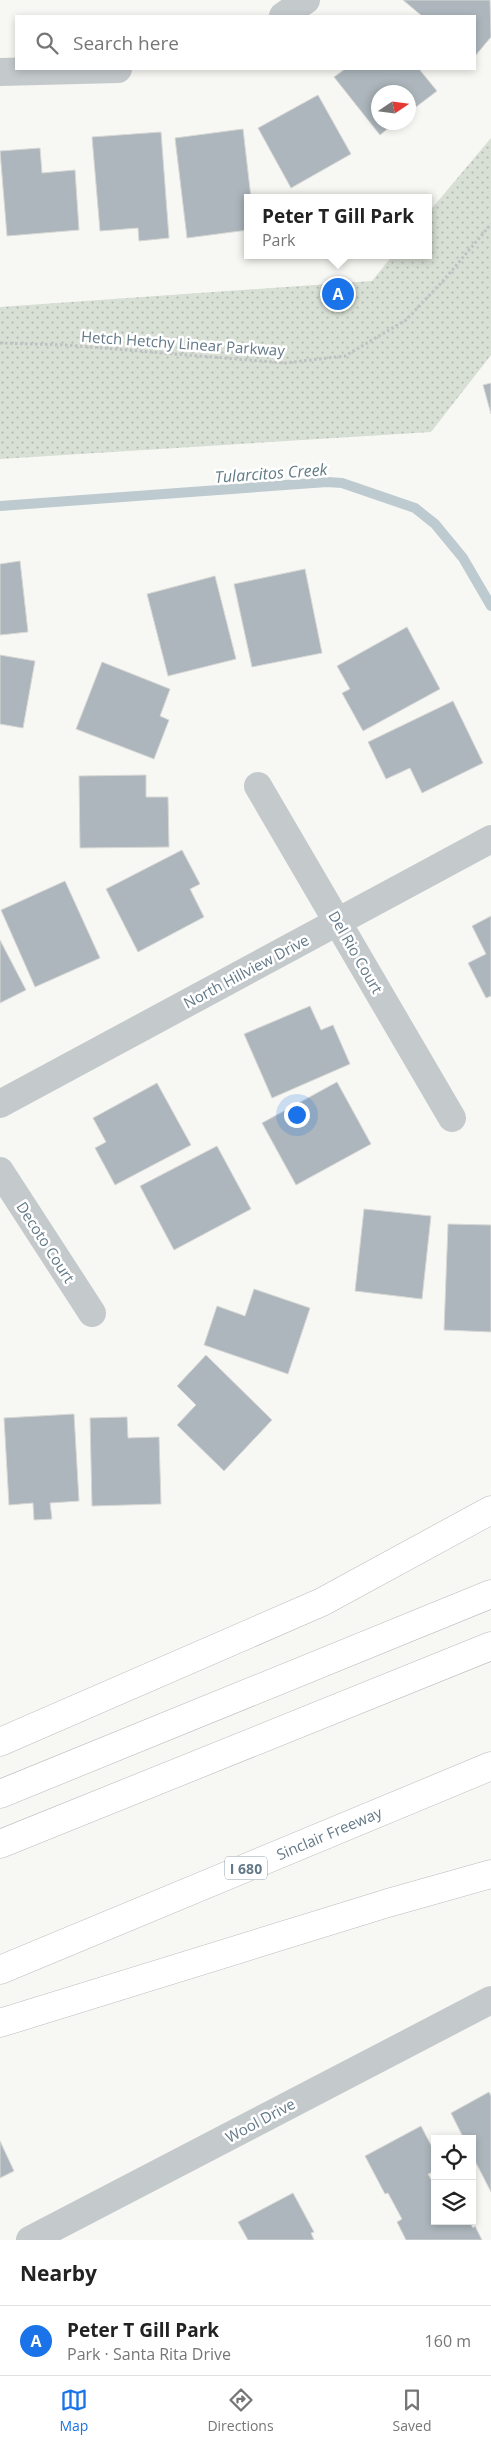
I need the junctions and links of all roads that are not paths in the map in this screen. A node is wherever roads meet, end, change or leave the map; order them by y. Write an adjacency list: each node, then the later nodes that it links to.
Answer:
1 (306, 0): 2 (street)
2 (284, 15)
3 (79, 70): 4 (street)
4 (0, 72)
5 (258, 786): 7 (street, Del Rio Court)
6 (491, 839): 7 (street, North Hillview Drive)
7 (338, 922): 8 (street, North Hillview Drive); 9 (street, Del Rio Court)
8 (0, 1104)
9 (452, 1118)
10 (0, 1171): 11 (street, Decoto Court)
11 (92, 1313)
12 (491, 1510): 15 (highway)
13 (491, 1594): 17 (highway)
14 (491, 1646): 18 (highway)
15 (0, 1742)
16 (491, 1766): 20 (highway, Sinclair Freeway / I 680)
17 (0, 1794)
18 (0, 1844)
19 (491, 1874): 22 (highway)
20 (0, 1970)
21 (491, 2000): 23 (street, Wool Drive)
22 (0, 2023)
23 (30, 2240)

